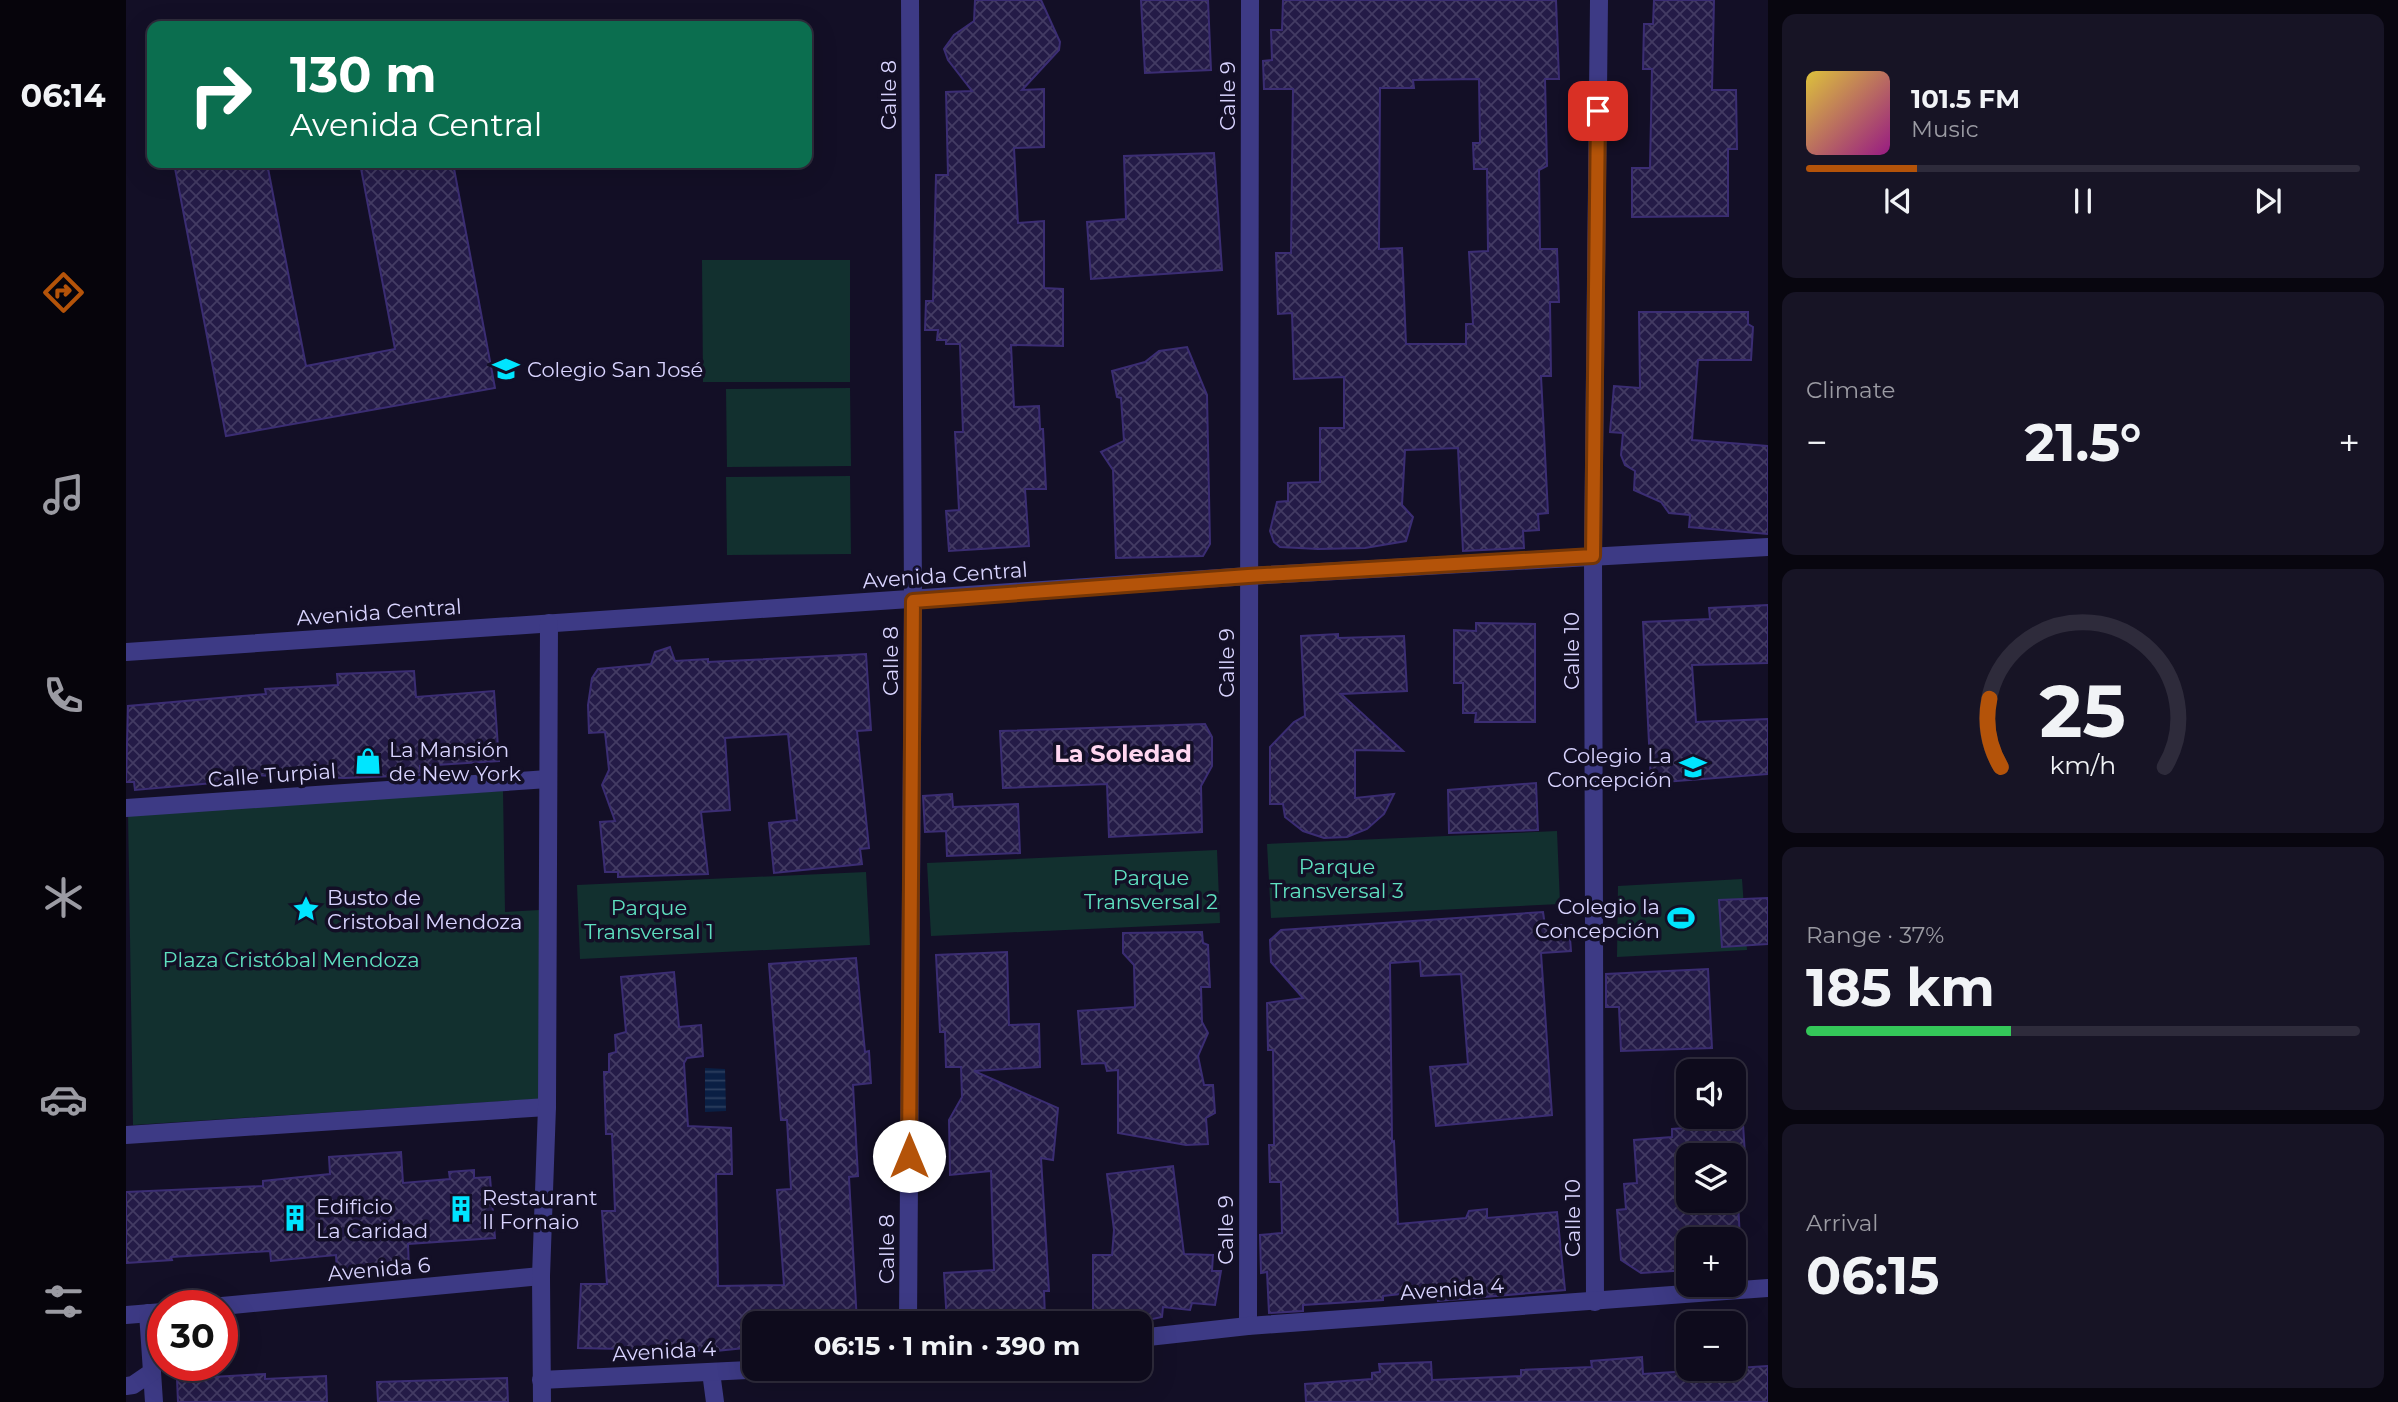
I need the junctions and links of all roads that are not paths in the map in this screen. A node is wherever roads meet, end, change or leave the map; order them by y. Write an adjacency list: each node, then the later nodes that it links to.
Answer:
1 (910, 0): 7 (street, Calle 8)
2 (1250, 0): 6 (street, Calle 9)
3 (1599, 0): 5 (street, Calle 10)
4 (1768, 547): 5 (street, Avenida Central)
5 (1593, 556): 6 (street, Avenida Central); 16 (street, Calle 10)
6 (1248, 576): 7 (street, Avenida Central); 21 (street, Calle 9)
7 (913, 601): 8 (street, Avenida Central); 18 (street, Calle 8)
8 (549, 623): 9 (street, Avenida Central); 10 (street)
9 (126, 652)
10 (548, 779): 11 (street, Calle Turpial); 12 (street)
11 (126, 808)
12 (547, 1107): 13 (street); 14 (street)
13 (126, 1135)
14 (541, 1276): 17 (street, Avenida 6); 26 (street)
15 (1768, 1288): 16 (street, Avenida 4)
16 (1595, 1302): 21 (street, Avenida 4)
17 (238, 1304)
18 (908, 1311)
19 (147, 1314): 20 (street)
20 (126, 1315)
21 (1248, 1326): 22 (street, Avenida 4)
22 (1152, 1337)
23 (742, 1370): 24 (street, Avenida 4)
24 (711, 1372): 26 (street, Avenida 4); 31 (street)
25 (147, 1375): 28 (street)
26 (541, 1380): 30 (street)
27 (153, 1381): 29 (street)
28 (126, 1386)
29 (154, 1402)
30 (542, 1402)
31 (715, 1402)

